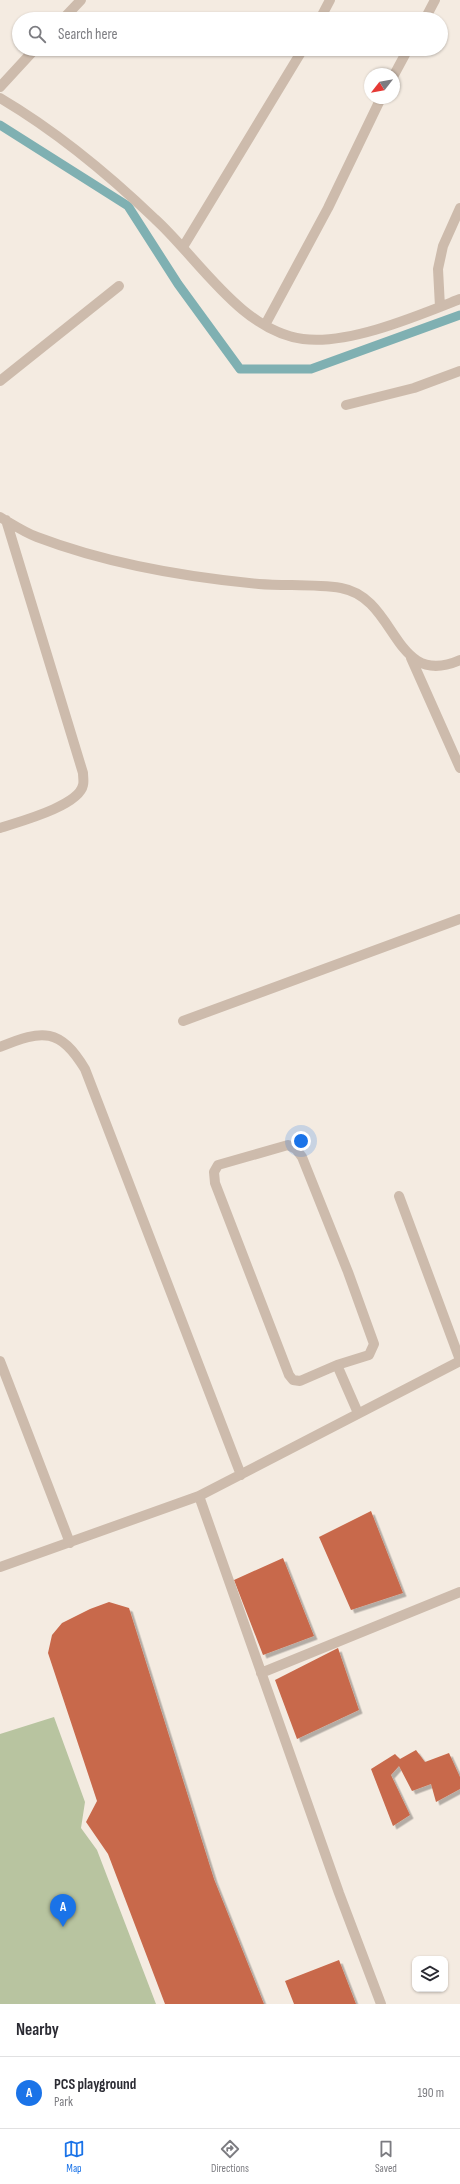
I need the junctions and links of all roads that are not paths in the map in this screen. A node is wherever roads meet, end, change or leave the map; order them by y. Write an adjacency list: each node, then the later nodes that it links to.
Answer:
1 (80, 0): 4 (street)
2 (330, 0): 5 (street)
3 (435, 0): 6 (street)
4 (69, 12)
5 (324, 12)
6 (428, 12)
7 (29, 56): 11 (street)
8 (299, 56): 15 (street)
9 (404, 56): 10 (street)
10 (398, 68)
11 (0, 87)
12 (0, 98): 15 (street)
13 (378, 104): 19 (street)
14 (460, 208): 18 (street)
15 (183, 247): 19 (street)
16 (119, 286): 21 (street)
17 (460, 299): 18 (street)
18 (440, 307): 19 (street)
19 (265, 325)
20 (460, 371): 22 (street)
21 (0, 380)
22 (346, 405)
23 (3, 519): 24 (street); 27 (street)
24 (411, 658): 25 (street); 26 (street)
25 (460, 660)
26 (460, 768)
27 (0, 828)
28 (460, 919): 29 (street)
29 (183, 1021)
30 (0, 1047): 36 (street)
31 (399, 1196): 33 (street)
32 (0, 1361): 38 (street)
33 (460, 1361): 35 (street)
34 (337, 1365): 34 (street); 35 (street)
35 (358, 1413): 36 (street)
36 (241, 1475): 37 (street)
37 (199, 1496): 38 (street); 41 (street)
38 (70, 1542): 39 (street)
39 (0, 1567)
40 (460, 1592): 41 (street)
41 (261, 1673): 42 (street)
42 (380, 2004)

